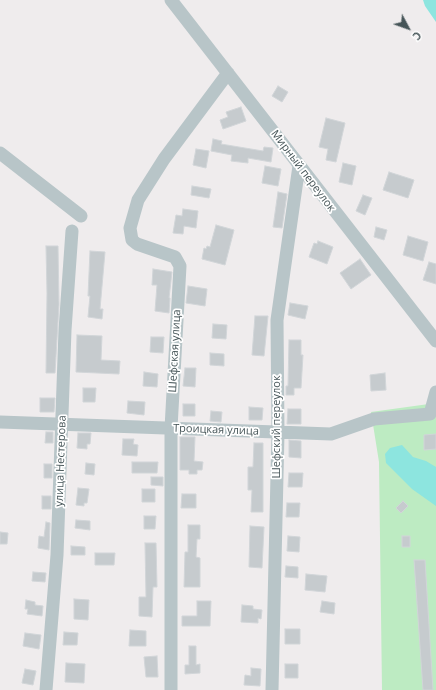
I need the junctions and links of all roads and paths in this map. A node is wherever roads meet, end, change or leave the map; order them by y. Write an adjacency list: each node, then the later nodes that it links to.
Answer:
1 (171, 0): 2 (street, Мирный переулок)
2 (228, 73): 4 (street, Мирный переулок); 11 (street, Шефская улица)
3 (0, 153): 5 (street)
4 (299, 166): 7 (street, Мирный переулок); 12 (street, Шефский переулок)
5 (81, 216)
6 (72, 231): 10 (street, улица Нестерова)
7 (436, 341)
8 (436, 392): 12 (street, Троицкая улица)
9 (0, 422): 10 (street, Троицкая улица)
10 (63, 423): 11 (street, Троицкая улица); 13 (street, улица Нестерова)
11 (171, 428): 12 (street, Троицкая улица); 14 (street, Шефская улица)
12 (278, 433): 15 (street, Шефский переулок)
13 (46, 690)
14 (171, 690)
15 (272, 690)

